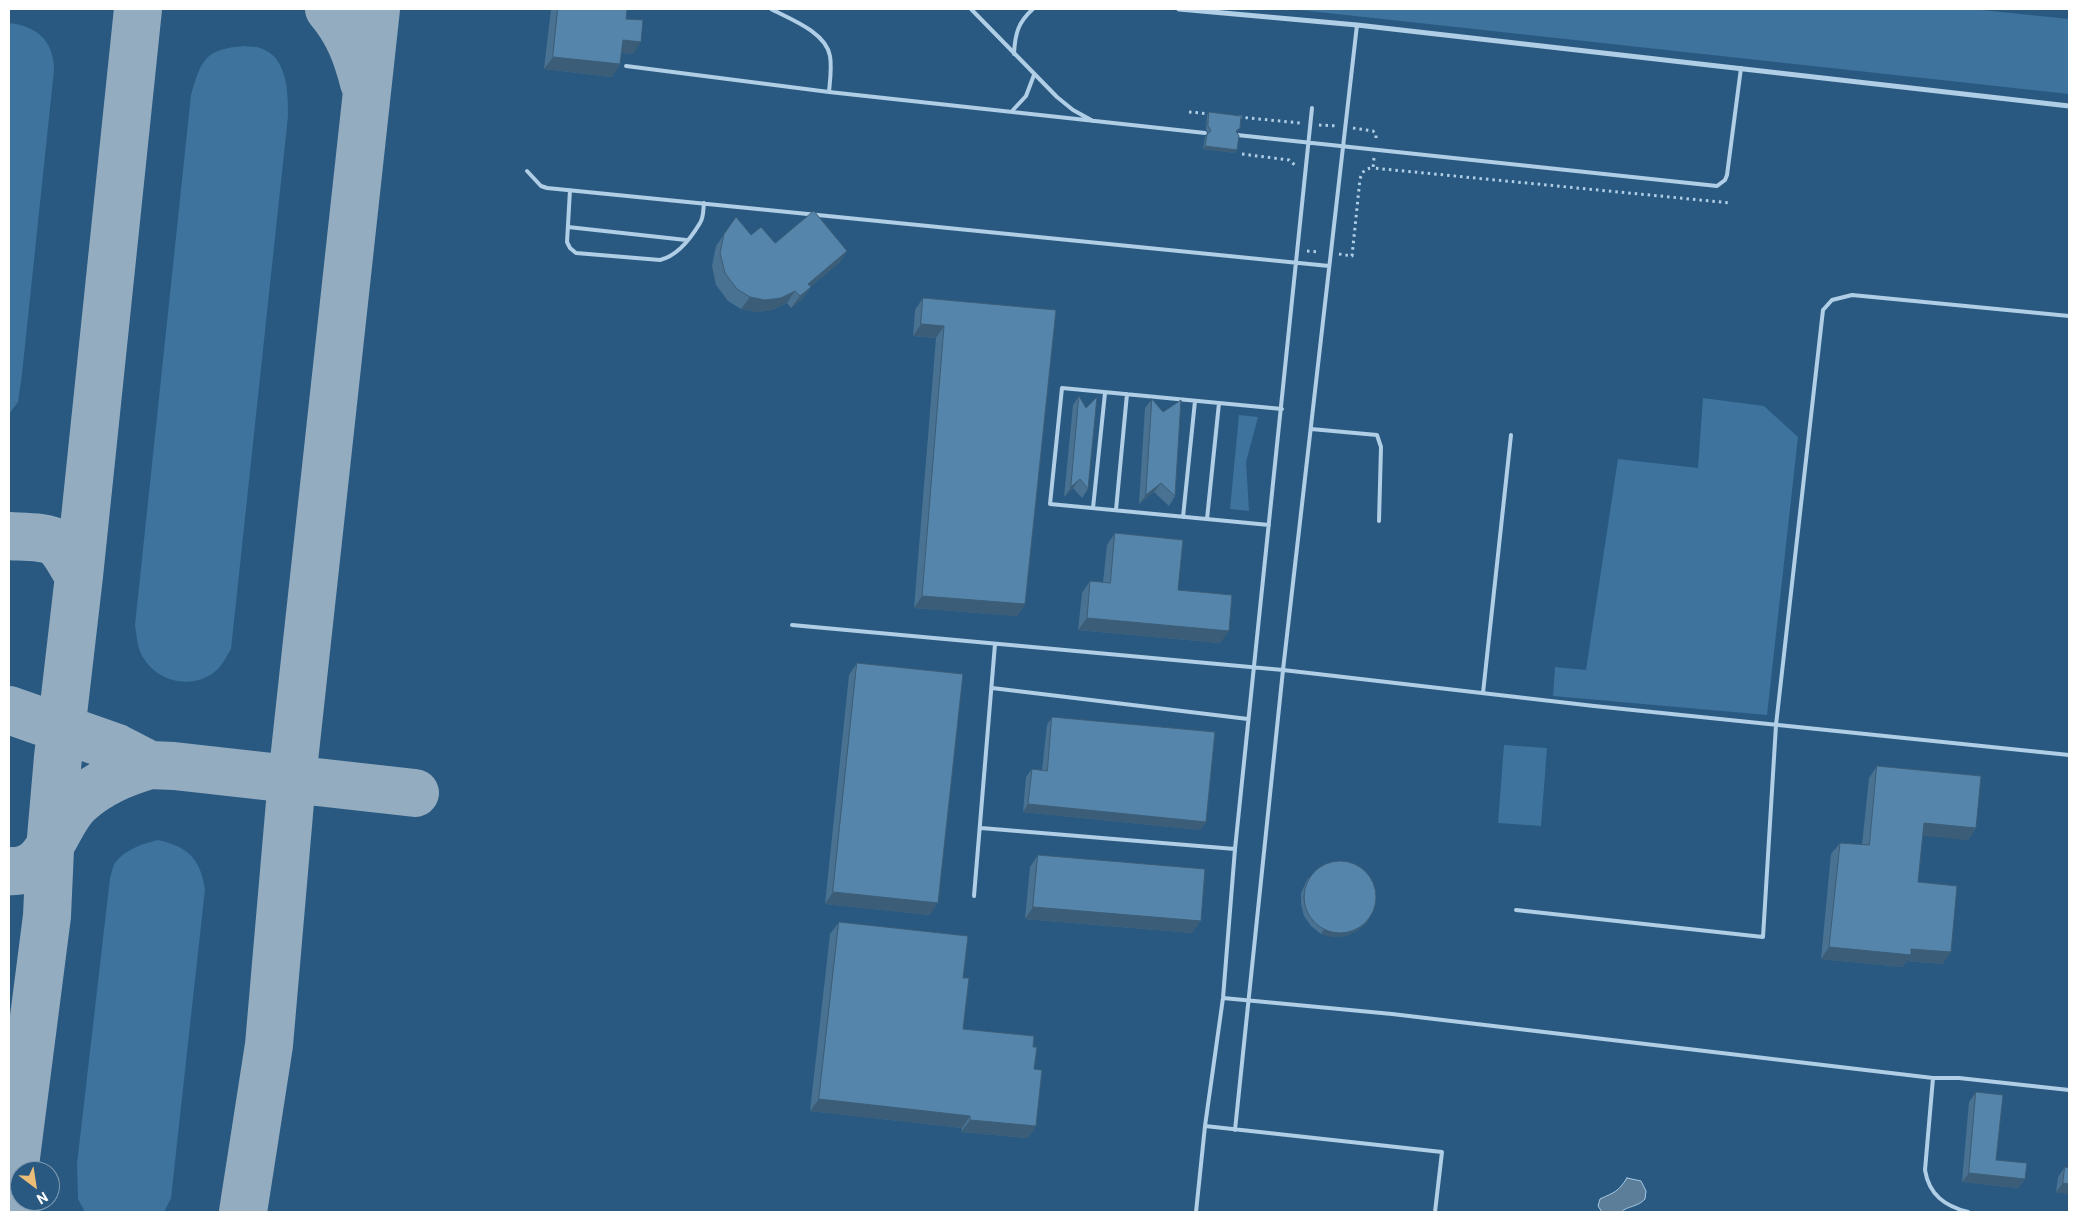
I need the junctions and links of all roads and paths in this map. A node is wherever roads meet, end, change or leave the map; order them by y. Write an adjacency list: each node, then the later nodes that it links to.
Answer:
1 (771, 9): 10 (lane)
2 (970, 9): 6 (lane)
3 (1033, 9): 6 (lane)
4 (1179, 9): 5 (street)
5 (1357, 26): 8 (street); 18 (lane)
6 (1014, 54): 9 (lane)
7 (626, 66): 10 (lane)
8 (1741, 68): 11 (street); 18 (lane)
9 (1034, 76): 13 (lane); 14 (lane)
10 (829, 92): 13 (lane)
11 (2069, 106)
12 (1312, 108): 17 (lane)
13 (1013, 110): 14 (lane)
14 (1096, 122): 15 (lane)
15 (1205, 133)
16 (1237, 135): 17 (lane)
17 (1308, 144): 18 (lane); 27 (lane)
18 (1343, 148): 28 (lane)
19 (1242, 154): 22 (path)
20 (1373, 168): 28 (path)
21 (527, 171): 23 (lane)
22 (1297, 171)
23 (570, 190): 24 (lane); 25 (lane)
24 (704, 203): 26 (lane); 29 (lane)
25 (568, 227): 26 (lane); 26 (lane)
26 (686, 240)
27 (1299, 250): 28 (path); 29 (lane)
28 (1331, 253): 30 (lane)
29 (1298, 262): 30 (lane); 36 (lane)
30 (1329, 266): 37 (lane)
31 (2069, 316): 52 (lane)
32 (1105, 393): 33 (lane); 39 (lane); 39 (lane)
33 (1127, 394): 34 (lane); 40 (lane)
34 (1195, 401): 35 (lane); 41 (lane)
35 (1219, 403): 36 (lane); 42 (lane)
36 (1282, 409): 44 (lane)
37 (1311, 429): 43 (lane); 48 (lane)
38 (1511, 435): 50 (lane)
39 (1093, 508): 40 (lane)
40 (1116, 510): 41 (lane)
41 (1183, 517): 42 (lane)
42 (1207, 519): 44 (lane)
43 (1379, 521)
44 (1269, 525): 47 (lane)
45 (792, 625): 46 (lane)
46 (995, 644): 47 (lane); 49 (lane)
47 (1254, 668): 48 (lane); 51 (lane)
48 (1283, 670): 50 (lane); 59 (lane)
49 (992, 688): 51 (lane); 54 (lane)
50 (1483, 693): 52 (lane)
51 (1248, 719): 55 (lane)
52 (1776, 725): 53 (lane); 57 (lane)
53 (2069, 755)
54 (981, 828): 55 (lane); 56 (lane)
55 (1235, 849): 58 (lane)
56 (974, 896)
57 (1516, 910)
58 (1223, 998): 59 (lane); 62 (lane)
59 (1249, 1000): 60 (lane); 63 (lane)
60 (1933, 1078): 61 (lane); 66 (lane)
61 (2069, 1090)
62 (1205, 1126): 63 (lane); 64 (lane)
63 (1235, 1130): 65 (lane)
64 (1196, 1212)
65 (1435, 1212)
66 (1968, 1212)

